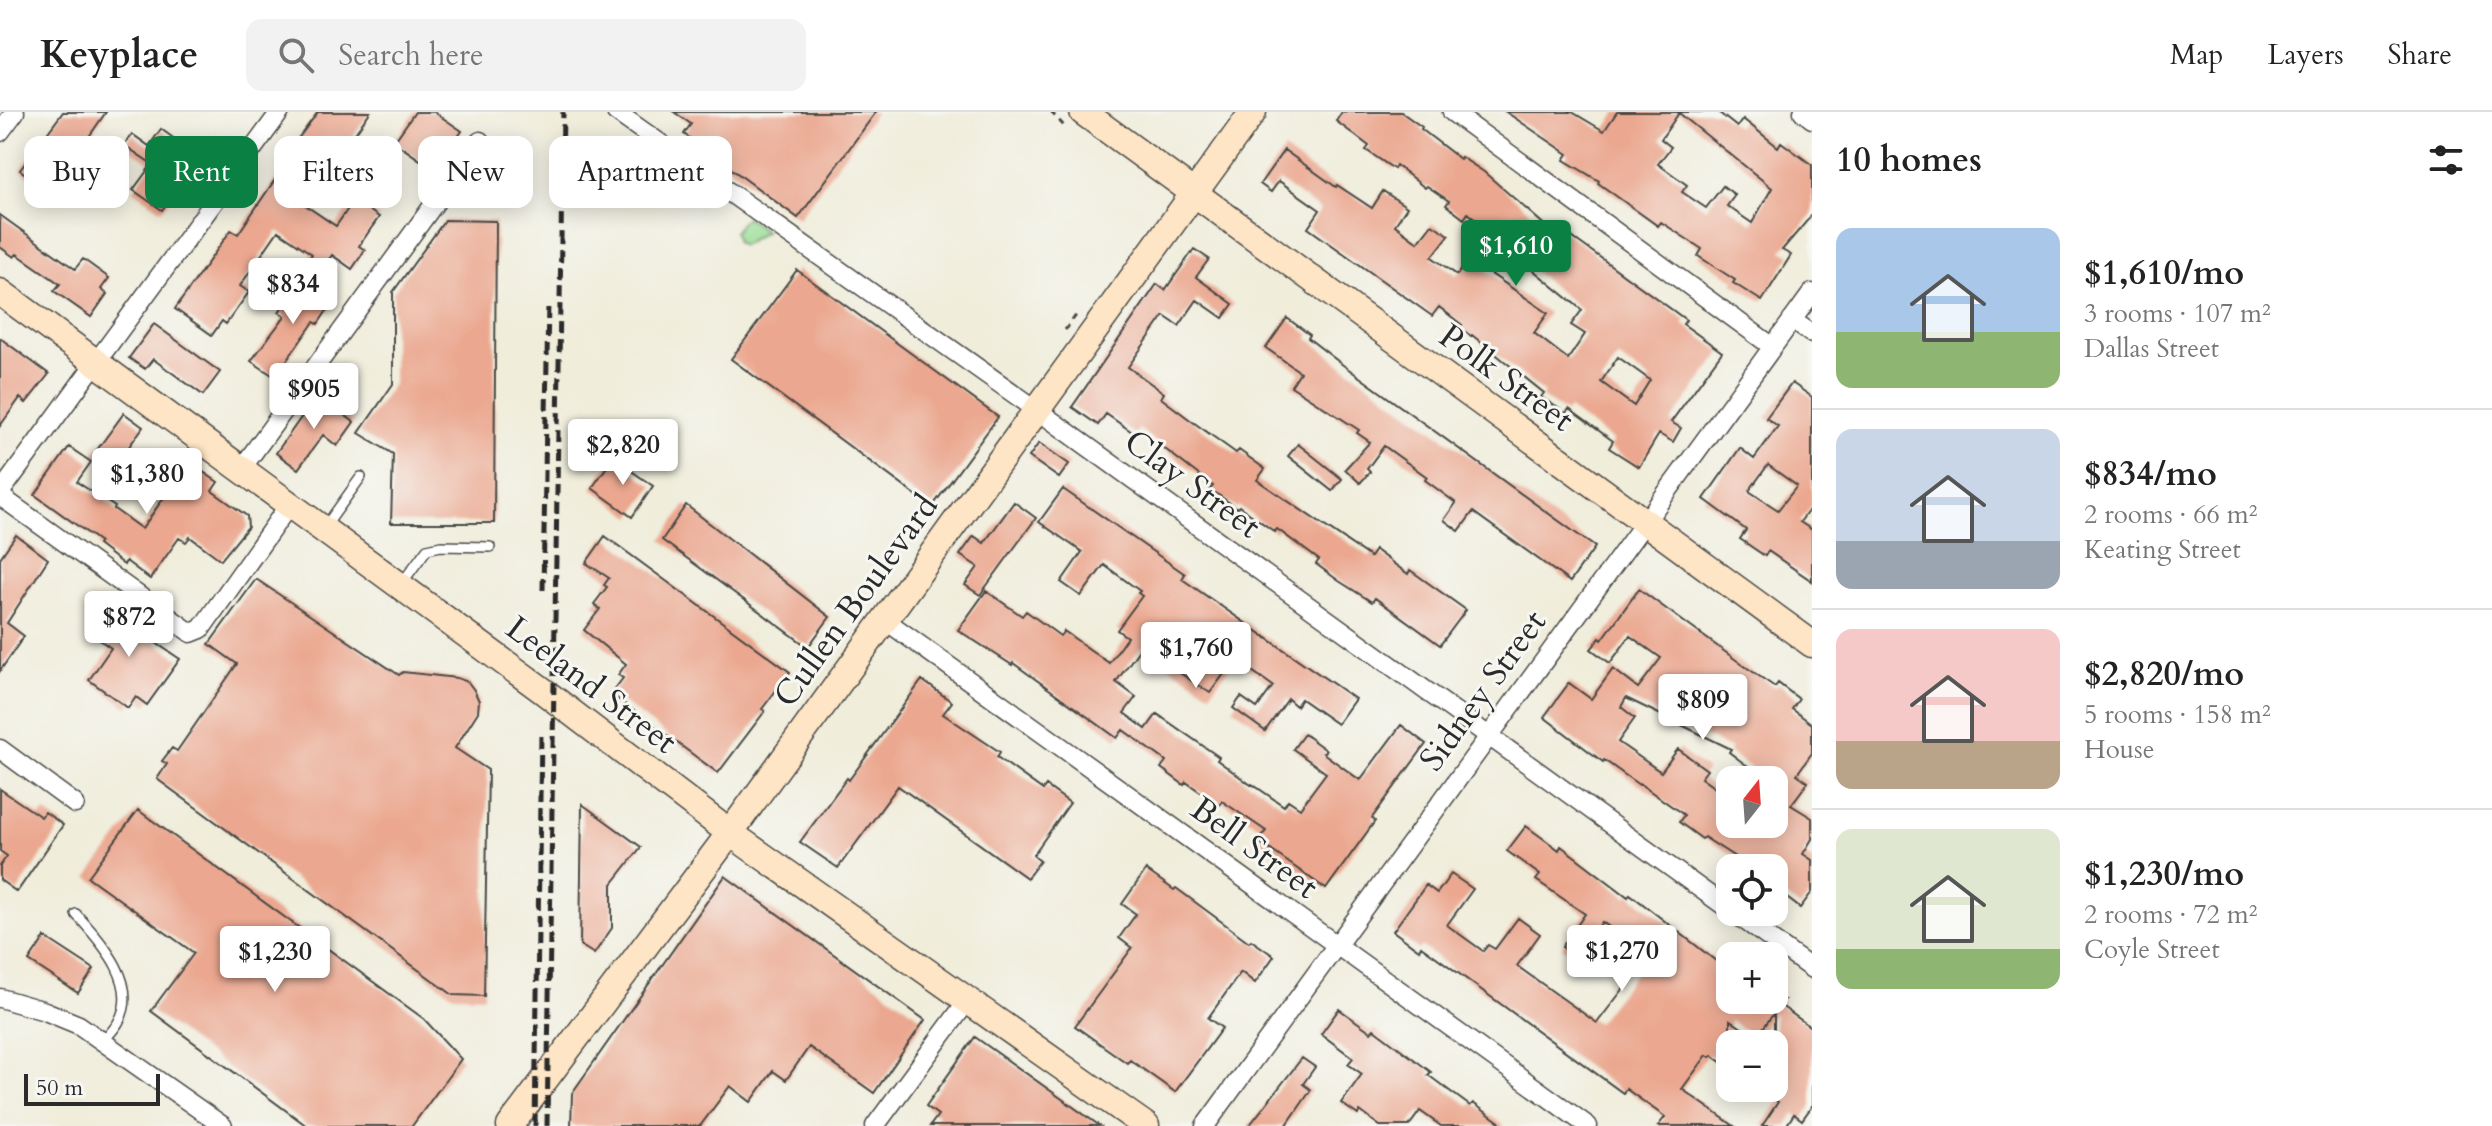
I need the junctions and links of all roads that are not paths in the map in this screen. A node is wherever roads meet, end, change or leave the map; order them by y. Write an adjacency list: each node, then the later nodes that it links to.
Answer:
1 (15, 112): 9 (street)
2 (280, 112): 17 (street)
3 (616, 112): 18 (street, Clay Street)
4 (1083, 112): 10 (main road, Polk Street)
5 (1253, 112): 10 (main road, Cullen Boulevard)
6 (1452, 112): 16 (street)
7 (1803, 112): 8 (street)
8 (1812, 119)
9 (0, 132)
10 (1194, 194): 18 (main road, Cullen Boulevard); 23 (main road, Polk Street)
11 (431, 208): 19 (street)
12 (0, 292): 17 (main road, Leeland Street)
13 (1812, 293): 14 (street, Sidney Street)
14 (1792, 320): 15 (street); 16 (street, Sidney Street)
15 (1812, 334)
16 (1773, 347): 23 (street, Sidney Street)
17 (97, 362): 19 (main road, Leeland Street); 21 (street)
18 (1037, 410): 27 (main road, Cullen Boulevard); 29 (street, Clay Street)
19 (242, 468): 22 (main road, Leeland Street)
20 (361, 477): 24 (lane)
21 (0, 494): 22 (street)
22 (289, 505): 24 (main road, Leeland Street)
23 (1645, 522): 28 (main road, Polk Street); 29 (street, Sidney Street)
24 (323, 530): 26 (main road, Leeland Street)
25 (490, 547): 26 (lane)
26 (400, 586): 32 (main road, Leeland Street)
27 (885, 620): 32 (main road, Cullen Boulevard); 36 (street, Bell Street)
28 (1812, 644)
29 (1488, 736): 33 (street, Clay Street); 36 (street, Sidney Street)
30 (0, 749): 31 (street)
31 (75, 804)
32 (730, 833): 39 (main road, Leeland Street); 42 (main road, Cullen Boulevard)
33 (1716, 900)
34 (76, 914): 40 (lane)
35 (1753, 926): 37 (street, Clay Street)
36 (1335, 944): 45 (street, Sidney Street); 46 (street, Bell Street)
37 (1812, 969)
38 (0, 998): 40 (street)
39 (968, 1000): 43 (street); 44 (main road, Leeland Street)
40 (103, 1042): 41 (street)
41 (223, 1126)
42 (510, 1126)
43 (875, 1126)
44 (1146, 1126)
45 (1205, 1126)
46 (1588, 1126)

